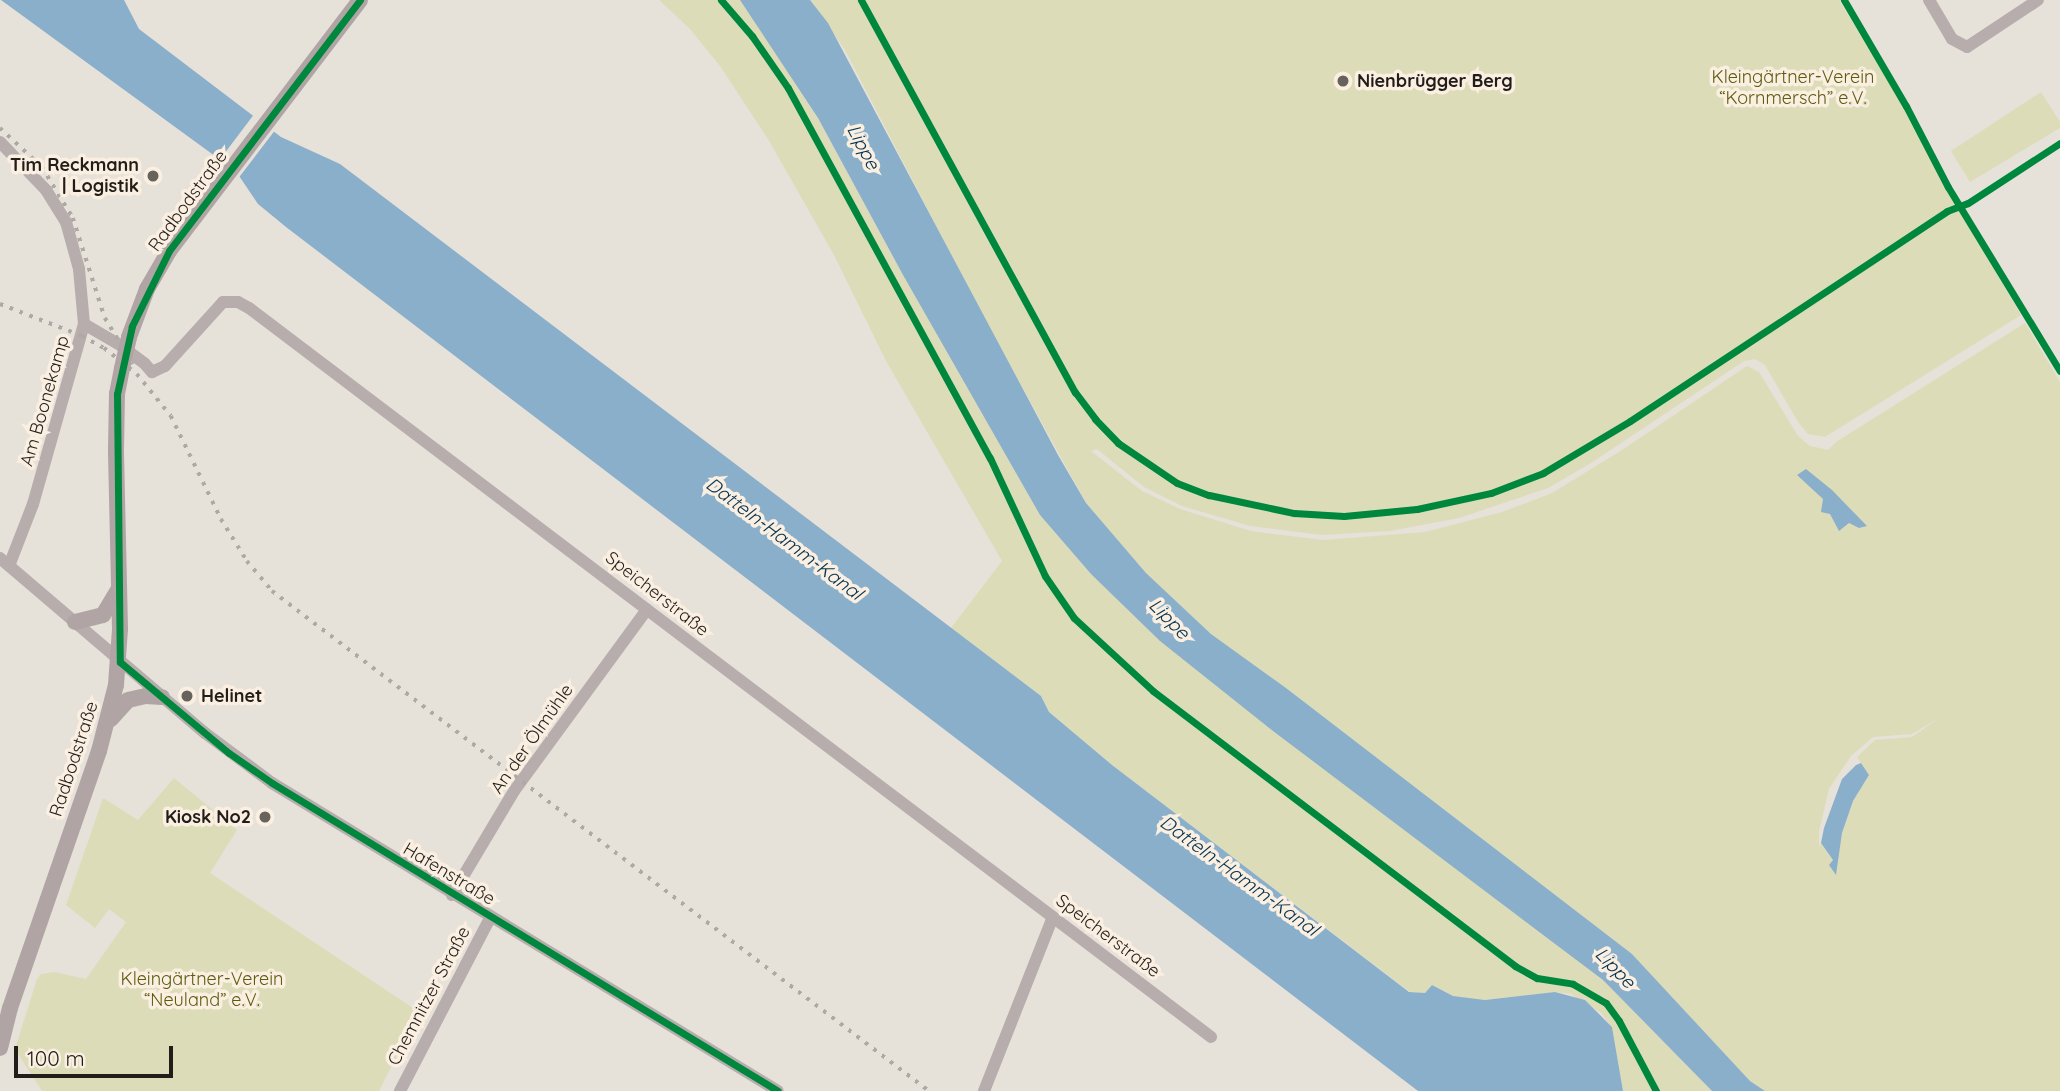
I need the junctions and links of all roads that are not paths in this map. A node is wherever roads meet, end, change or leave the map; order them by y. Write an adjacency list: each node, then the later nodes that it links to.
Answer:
1 (360, 0): 7 (main road, Radbodstraße, bridge)
2 (1929, 0): 3 (street)
3 (2032, 2)
4 (0, 142): 5 (street, Am Boonekamp)
5 (84, 324): 6 (street, Am Boonekamp); 8 (street, Speicherstraße)
6 (5, 562): 9 (street, Hafenstraße)
7 (119, 587): 9 (main road); 10 (main road, Radbodstraße)
8 (647, 609): 13 (street, An der Ölmühle); 14 (street, Speicherstraße)
9 (75, 622): 10 (street, Hafenstraße)
10 (120, 662): 11 (street, Hafenstraße); 12 (main road, Radbodstraße)
11 (162, 697): 12 (main road); 13 (street, Hafenstraße)
12 (107, 723): 16 (main road, Radbodstraße)
13 (452, 895): 15 (street, Hafenstraße)
14 (1053, 916): 17 (street, Speicherstraße); 21 (street)
15 (490, 918): 19 (street, Chemnitzer Straße); 20 (street, Hafenstraße)
16 (5, 1007): 18 (main road, Radbodstraße)
17 (1211, 1037)
18 (0, 1048)
19 (400, 1091)
20 (778, 1091)
21 (984, 1091)

